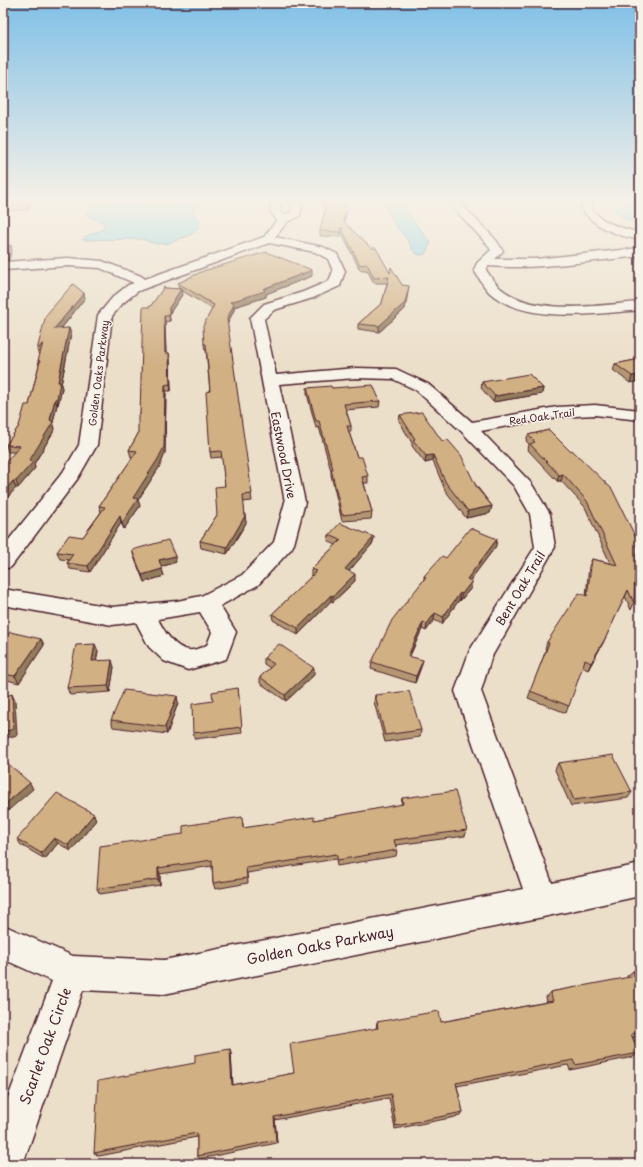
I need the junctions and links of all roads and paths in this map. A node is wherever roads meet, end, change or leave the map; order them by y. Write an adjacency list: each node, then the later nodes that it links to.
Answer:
1 (224, 256): 7 (street, Golden Oaks Parkway)
2 (332, 256): 9 (street, Eastwood Drive)
3 (492, 256): 5 (street)
4 (597, 256): 5 (street)
5 (487, 262): 8 (street)
6 (3, 266): 7 (street)
7 (142, 283): 12 (street, Golden Oaks Parkway)
8 (640, 306)
9 (269, 380): 11 (street, Bent Oak Trail); 14 (street, Eastwood Drive)
10 (640, 415): 11 (street, Red Oak Trail)
11 (468, 428): 17 (street, Bent Oak Trail)
12 (3, 562)
13 (3, 597): 15 (street, Eastwood Drive)
14 (206, 603): 15 (street, Eastwood Drive); 15 (street)
15 (142, 613)
16 (640, 880): 17 (street, Golden Oaks Parkway)
17 (543, 901): 19 (street, Golden Oaks Parkway)
18 (3, 942): 19 (street, Golden Oaks Parkway)
19 (72, 973): 20 (street, Scarlet Oak Circle)
20 (3, 1164)

